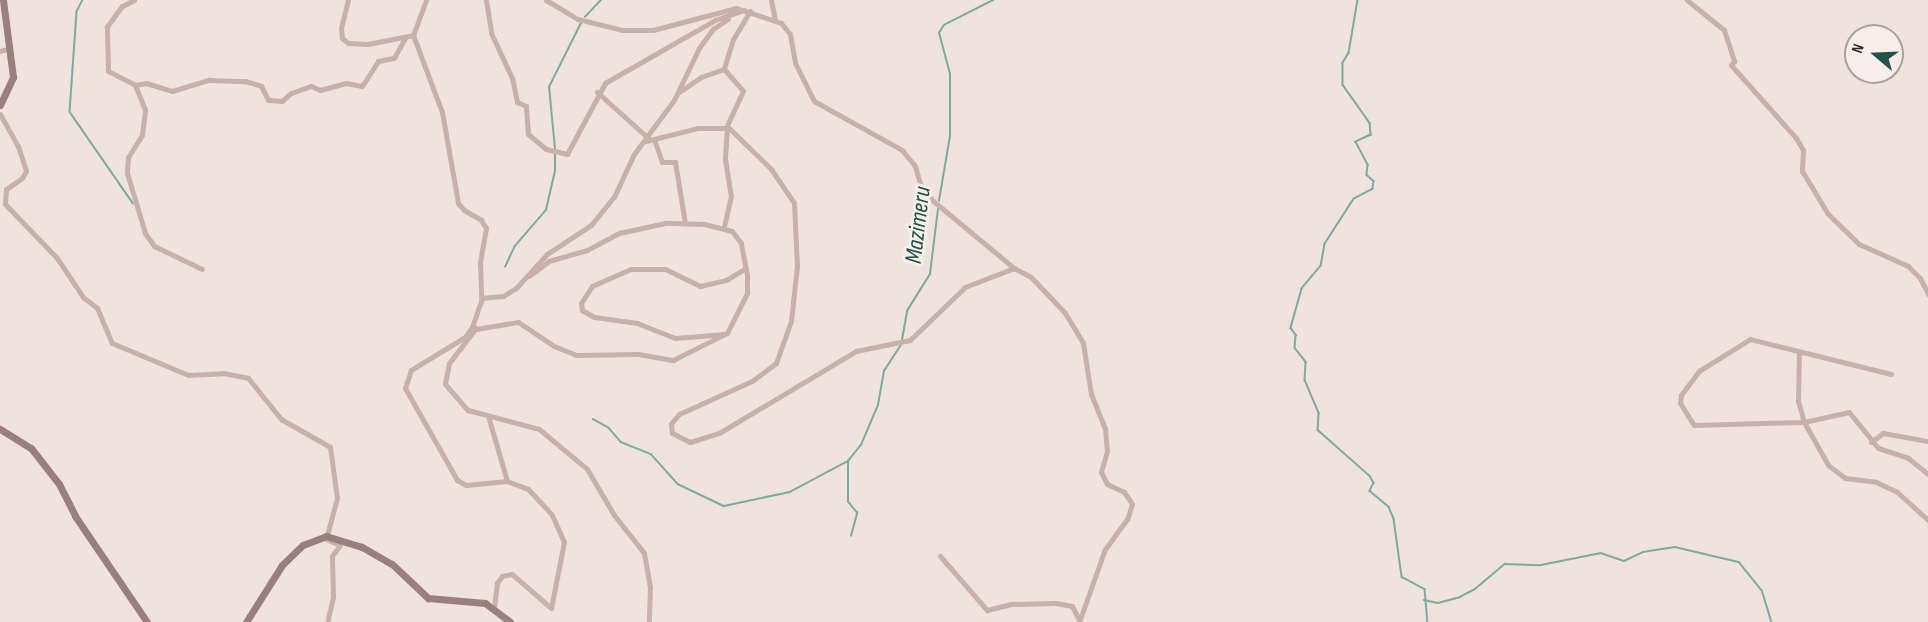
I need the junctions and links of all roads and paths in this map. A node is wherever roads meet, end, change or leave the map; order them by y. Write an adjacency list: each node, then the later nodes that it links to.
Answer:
1 (3, 0): 13 (main road)
2 (134, 0): 16 (street)
3 (348, 0): 12 (street)
4 (426, 0): 11 (street)
5 (486, 0): 17 (street)
6 (546, 0): 9 (street)
7 (771, 0): 10 (street)
8 (1687, 0): 29 (street)
9 (748, 10): 10 (street); 15 (street); 17 (street); 18 (street)
10 (775, 20): 26 (street)
11 (413, 35): 12 (street); 30 (street)
12 (405, 38): 16 (street)
13 (10, 48): 14 (street); 19 (main road)
14 (0, 51)
15 (724, 69): 18 (street); 21 (street)
16 (135, 85): 27 (street)
17 (597, 92): 22 (street)
18 (678, 93): 22 (street)
19 (0, 105)
20 (0, 114): 44 (street)
21 (727, 128): 22 (street); 24 (street); 26 (street)
22 (649, 140): 23 (street); 28 (street)
23 (685, 223): 24 (street); 28 (street)
24 (724, 227): 25 (street)
25 (747, 268): 33 (street); 33 (street)
26 (1014, 268): 52 (street)
27 (202, 269)
28 (529, 276): 30 (street)
29 (1928, 294)
30 (480, 298): 31 (street)
31 (478, 314): 32 (street); 42 (street)
32 (476, 329): 33 (street); 36 (street)
33 (727, 333)
34 (1799, 352): 35 (street); 37 (street); 37 (street)
35 (1891, 374)
36 (488, 416): 42 (street); 51 (street)
37 (1804, 422): 40 (street); 43 (street)
38 (0, 429): 47 (main road)
39 (1928, 441): 40 (street)
40 (1871, 442): 41 (street)
41 (1928, 474)
42 (507, 481): 46 (street)
43 (1928, 520)
44 (326, 536): 46 (main road); 48 (main road); 49 (street)
45 (940, 556): 52 (street)
46 (494, 606): 50 (main road)
47 (147, 622)
48 (246, 622)
49 (327, 622)
50 (510, 622)
51 (650, 622)
52 (1079, 622)

